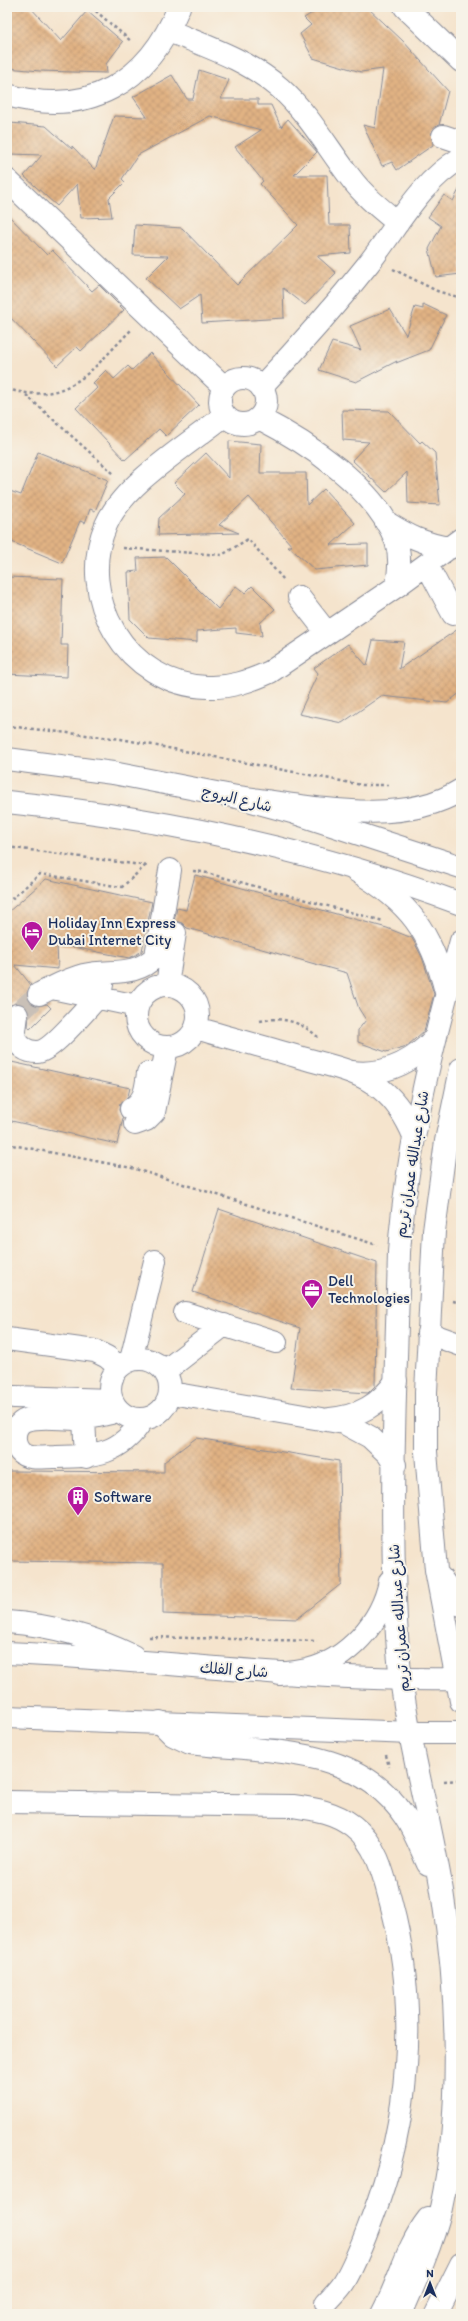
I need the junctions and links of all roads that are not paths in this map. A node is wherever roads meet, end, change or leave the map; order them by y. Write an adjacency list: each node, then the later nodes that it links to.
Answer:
1 (179, 7): 3 (street)
2 (405, 7): 4 (street)
3 (169, 31): 5 (street); 8 (street)
4 (457, 51)
5 (7, 95)
6 (461, 158): 8 (street)
7 (7, 180): 9 (street)
8 (398, 223): 10 (street)
9 (224, 387): 10 (street); 11 (street)
10 (261, 387): 12 (street)
11 (224, 416): 12 (street); 19 (street)
12 (259, 418): 13 (street)
13 (386, 522): 14 (street); 16 (street)
14 (455, 544): 15 (street)
15 (427, 565): 16 (street); 18 (street)
16 (397, 586): 19 (street)
17 (299, 597): 19 (street)
18 (453, 614)
19 (327, 633)
20 (7, 760): 22 (street, شارع البروج)
21 (461, 790): 22 (street)
22 (237, 797): 24 (street, شارع البروج)
23 (7, 802): 26 (street)
24 (461, 867)
25 (170, 870): 30 (street)
26 (355, 870): 27 (street); 32 (street)
27 (461, 904)
28 (181, 934): 31 (street)
29 (461, 941): 32 (street, شارع عبدالله عمران تريم)
30 (104, 973): 33 (street); 33 (street)
31 (172, 986): 34 (street); 36 (street)
32 (446, 993): 37 (street, شارع عبدالله عمران تريم)
33 (97, 998): 34 (street); 35 (street)
34 (137, 1006): 38 (street)
35 (17, 1014)
36 (196, 1028): 38 (street); 40 (street)
37 (435, 1038): 40 (street); 42 (street, شارع عبدالله عمران تريم)
38 (160, 1046): 41 (street)
39 (461, 1068): 46 (street, شارع عبدالله عمران تريم)
40 (345, 1071): 42 (street)
41 (133, 1116)
42 (414, 1136): 52 (street, شارع عبدالله عمران تريم)
43 (159, 1263): 51 (street)
44 (185, 1313): 45 (street)
45 (220, 1324): 49 (street); 51 (street)
46 (428, 1327): 47 (street); 50 (street); 61 (street, شارع عبدالله عمران تريم)
47 (461, 1331)
48 (7, 1339): 51 (street)
49 (276, 1342)
50 (461, 1345)
51 (132, 1377): 53 (street); 54 (street); 55 (street); 56 (street)
52 (396, 1382): 57 (street); 59 (street, شارع عبدالله عمران تريم)
53 (14, 1390)
54 (171, 1393): 56 (street); 57 (street)
55 (84, 1419): 58 (street); 58 (street)
56 (143, 1419): 58 (street)
57 (329, 1419): 59 (street)
58 (86, 1456)
59 (395, 1465): 60 (street, شارع عبدالله عمران تريم)
60 (393, 1566): 66 (street); 67 (street, شارع عبدالله عمران تريم)
61 (436, 1570): 62 (street); 68 (street, شارع عبدالله عمران تريم)
62 (461, 1605)
63 (7, 1622): 65 (street)
64 (7, 1653): 65 (street, شارع الفلك)
65 (150, 1664): 66 (street, شارع الفلك)
66 (280, 1674): 67 (street, شارع الفلك)
67 (401, 1679): 68 (street, شارع الفلك); 72 (street, شارع عبدالله عمران تريم)
68 (459, 1679): 69 (street, شارع عبدالله عمران تريم)
69 (461, 1702)
70 (7, 1717): 71 (street)
71 (160, 1722): 72 (street); 75 (street)
72 (411, 1733): 73 (street); 75 (street, شارع عبدالله عمران تريم)
73 (461, 1733)
74 (7, 1802): 78 (street)
75 (442, 1891): 76 (street, شارع عبدالله عمران تريم)
76 (440, 2210): 80 (street); 81 (street, شارع عبدالله عمران تريم)
77 (461, 2264): 79 (street)
78 (326, 2303)
79 (448, 2304): 82 (street)
80 (382, 2314)
81 (401, 2314)
82 (436, 2314)

